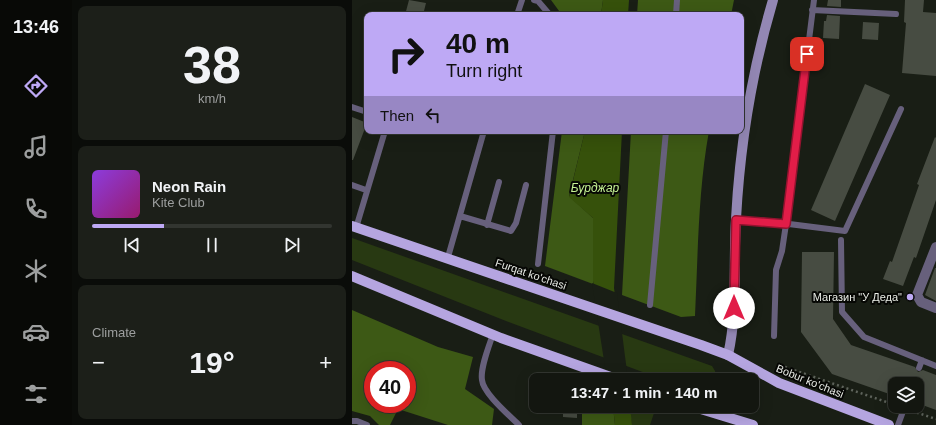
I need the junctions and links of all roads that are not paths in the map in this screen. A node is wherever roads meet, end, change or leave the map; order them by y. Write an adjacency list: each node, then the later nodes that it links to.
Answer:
1 (522, 0): 7 (lane)
2 (534, 0): 8 (lane)
3 (678, 0): 9 (lane)
4 (773, 0): 14 (street)
5 (814, 0): 6 (lane)
6 (812, 10): 10 (lane); 26 (lane)
7 (517, 12)
8 (547, 12)
9 (676, 12)
10 (896, 14)
11 (352, 107): 13 (lane)
12 (901, 109): 26 (lane)
13 (364, 111)
14 (744, 133)
15 (384, 134): 23 (lane)
16 (483, 134): 24 (lane)
17 (554, 134): 32 (lane)
18 (666, 134): 34 (lane)
19 (744, 134): 25 (street)
20 (499, 182): 27 (lane)
21 (352, 185): 23 (lane)
22 (526, 185): 27 (lane)
23 (366, 190): 28 (lane)
24 (460, 216): 27 (lane); 31 (lane)
25 (736, 220): 26 (lane); 39 (street)
26 (786, 224): 37 (lane)
27 (487, 225)
28 (354, 227): 31 (main road, Furqat ko'chasi)
29 (841, 240): 40 (lane)
30 (936, 247): 35 (street)
31 (448, 257): 38 (main road, Furqat ko'chasi)
32 (538, 264)
33 (352, 276): 36 (main road)
34 (650, 305)
35 (936, 308)
36 (497, 336): 43 (main road); 49 (lane)
37 (774, 336)
38 (701, 345): 39 (main road, Bobur ko'chasi)
39 (728, 355): 50 (main road, Bobur ko'chasi)
40 (922, 360): 41 (lane); 42 (lane)
41 (936, 366)
42 (918, 368)
43 (600, 373)
44 (713, 413): 47 (main road)
45 (905, 413): 51 (lane)
46 (352, 421): 48 (lane)
47 (747, 424)
48 (367, 425)
49 (519, 425)
50 (889, 425)
51 (898, 425)

